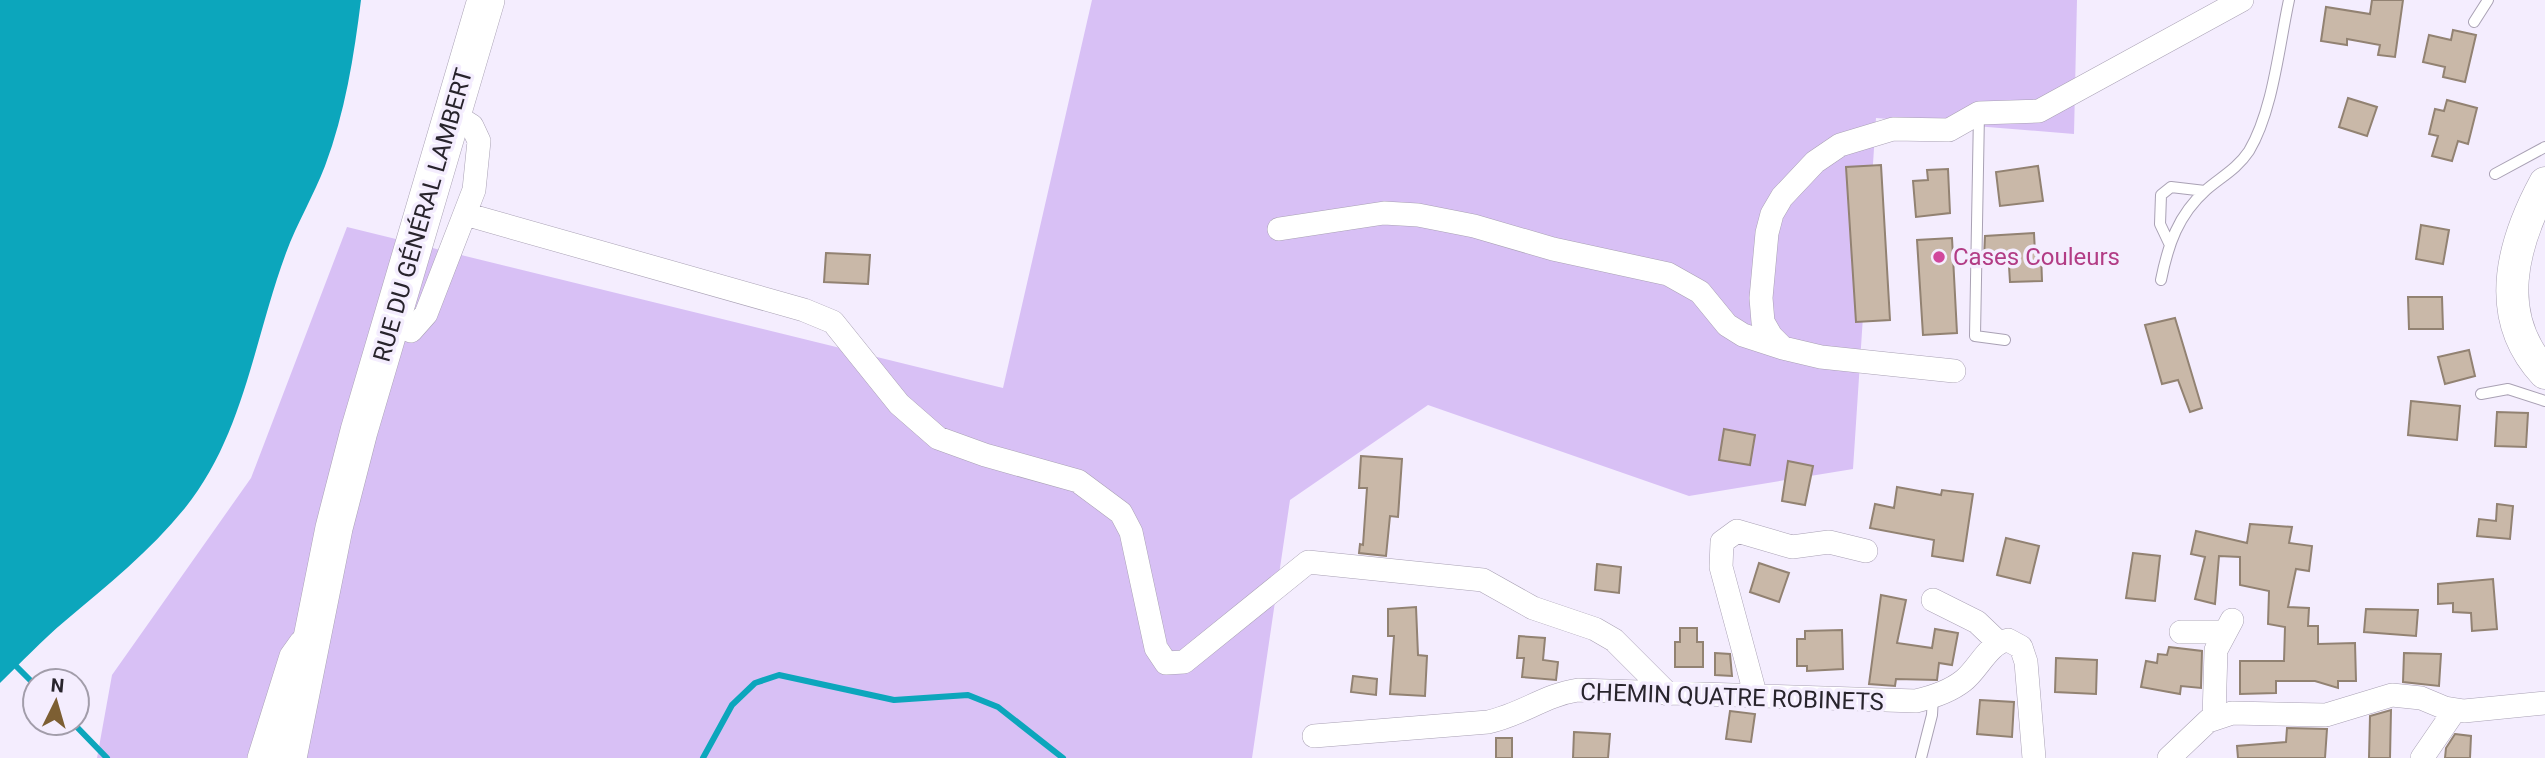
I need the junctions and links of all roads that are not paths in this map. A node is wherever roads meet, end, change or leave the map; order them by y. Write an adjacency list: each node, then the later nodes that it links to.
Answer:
1 (486, 0): 7 (main road, RUE DU GÉNÉRAL LAMBERT)
2 (2242, 0): 6 (street)
3 (2289, 0): 11 (lane)
4 (2488, 0): 5 (lane)
5 (2474, 22)
6 (1979, 113): 17 (lane); 18 (street)
7 (453, 114): 12 (street); 16 (main road, RUE DU GÉNÉRAL LAMBERT)
8 (2545, 147): 9 (lane)
9 (2495, 174)
10 (2545, 183): 19 (main road)
11 (2205, 191): 14 (lane); 14 (lane)
12 (465, 214): 16 (street); 28 (street)
13 (1279, 229): 18 (street)
14 (2169, 243): 15 (lane)
15 (2161, 280)
16 (391, 321): 25 (main road, RUE DU GÉNÉRAL LAMBERT)
17 (2005, 341)
18 (1783, 348): 20 (street)
19 (2540, 359)
20 (1954, 370)
21 (2481, 394): 22 (lane)
22 (2545, 401)
23 (1866, 551): 29 (street)
24 (1933, 600): 27 (street)
25 (316, 623): 35 (street); 36 (main road, RUE DU GÉNÉRAL LAMBERT)
26 (2181, 632): 33 (street)
27 (1998, 642): 30 (street, CHEMIN QUATRE ROBINETS); 38 (street)
28 (1668, 694): 29 (street, CHEMIN QUATRE ROBINETS); 34 (street, CHEMIN QUATRE ROBINETS)
29 (1756, 697): 30 (street, CHEMIN QUATRE ROBINETS)
30 (1933, 697): 37 (lane)
31 (2545, 703): 32 (street)
32 (2455, 710): 33 (street); 40 (street)
33 (2214, 718): 39 (street)
34 (1314, 736)
35 (259, 758)
36 (288, 758)
37 (1921, 758)
38 (2034, 758)
39 (2169, 758)
40 (2422, 758)

